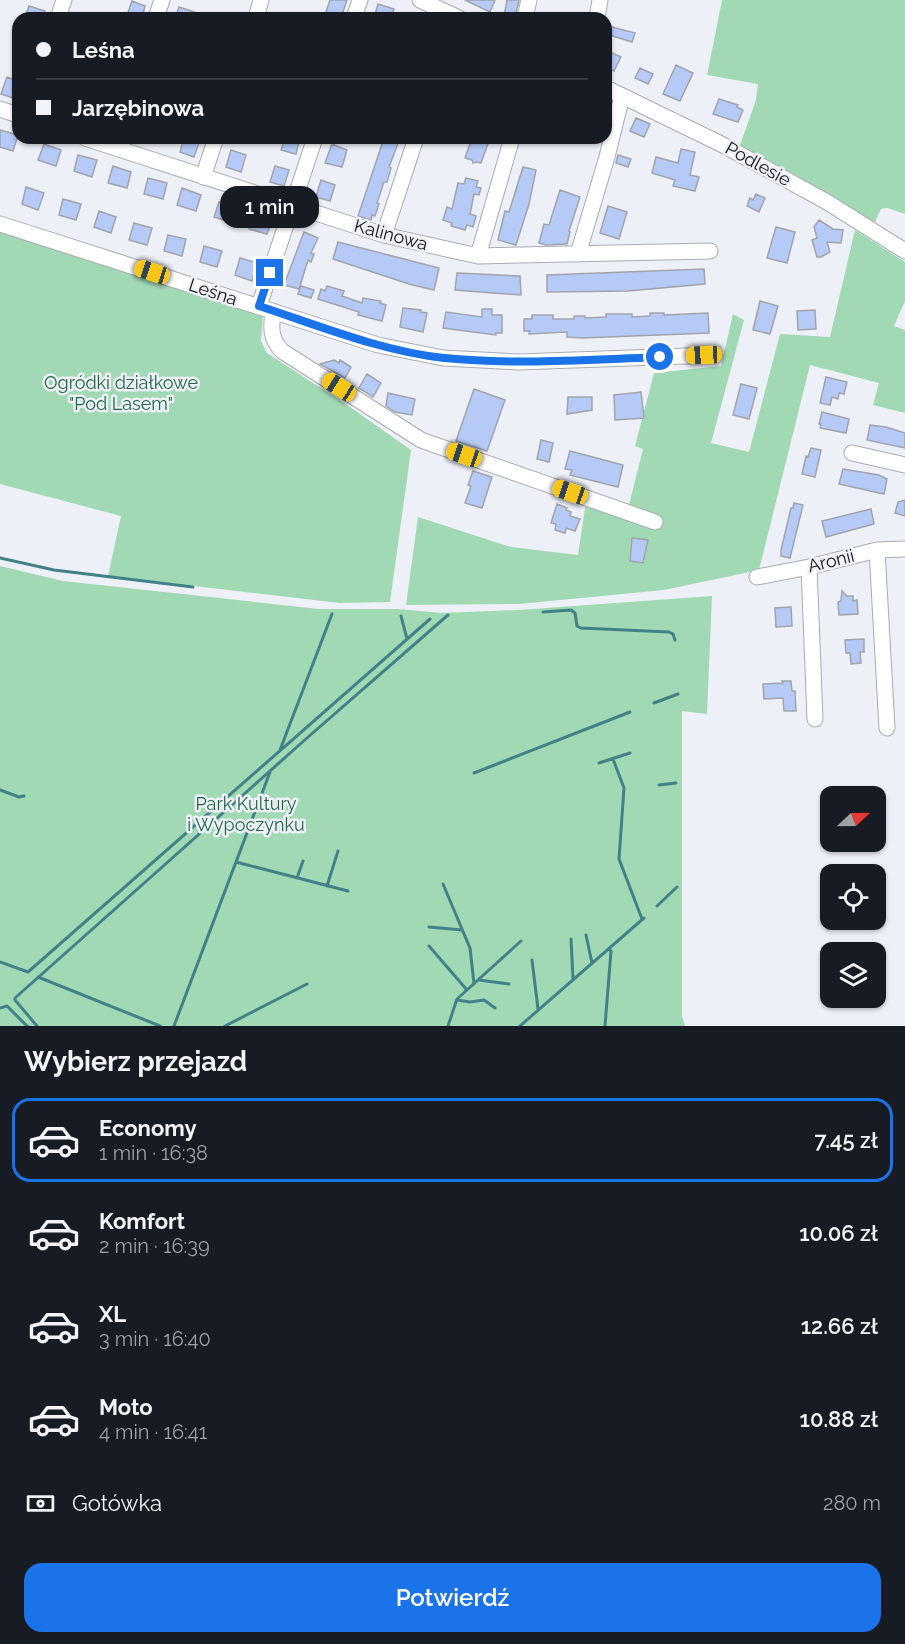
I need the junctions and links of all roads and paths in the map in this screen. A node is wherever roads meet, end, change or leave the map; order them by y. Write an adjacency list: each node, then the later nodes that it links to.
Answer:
1 (420, 0): 2 (street)
2 (437, 12)
3 (612, 91): 4 (street, Podlesie)
4 (622, 96): 5 (street); 17 (street, Podlesie)
5 (612, 137)
6 (117, 144): 12 (street, Kalinowa)
7 (214, 144): 12 (street)
8 (313, 144): 13 (street)
9 (414, 144): 15 (street)
10 (510, 144): 19 (street)
11 (610, 144): 18 (street)
12 (203, 177): 13 (street, Kalinowa)
13 (294, 205): 15 (street, Kalinowa); 20 (street)
14 (0, 224): 20 (street, Leśna)
15 (384, 235): 19 (street, Kalinowa)
16 (710, 251): 18 (street, Kalinowa)
17 (905, 251)
18 (578, 255): 19 (street, Kalinowa)
19 (478, 256)
20 (266, 308): 21 (street, Leśna); 24 (street)
21 (714, 355)
22 (852, 453): 23 (street)
23 (905, 465)
24 (655, 522)
25 (905, 549): 26 (street, Aronii)
26 (877, 550): 27 (street, Aronii); 30 (street)
27 (809, 567): 28 (street, Aronii); 29 (street)
28 (757, 577)
29 (814, 720)
30 (887, 728)

